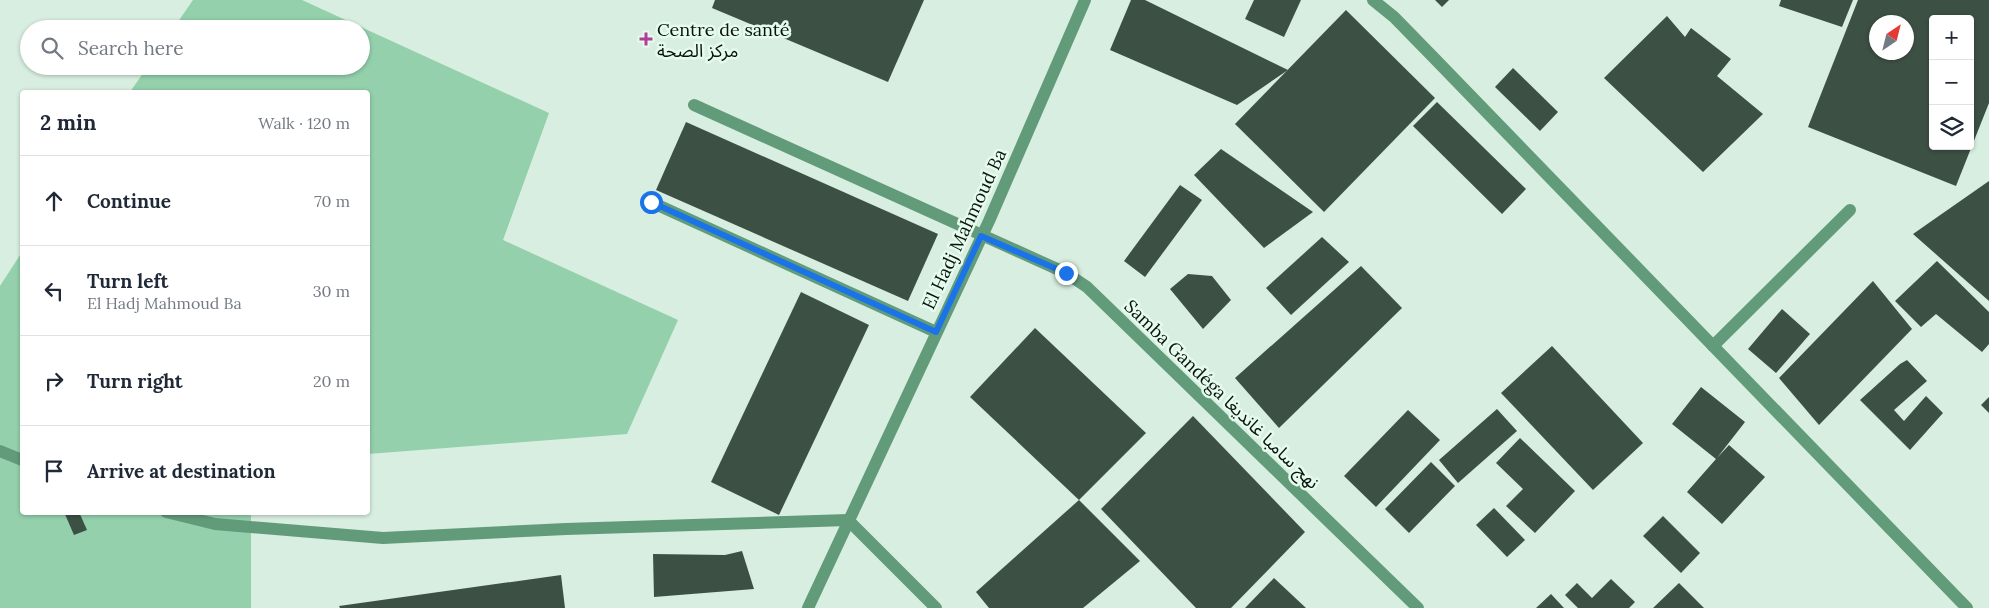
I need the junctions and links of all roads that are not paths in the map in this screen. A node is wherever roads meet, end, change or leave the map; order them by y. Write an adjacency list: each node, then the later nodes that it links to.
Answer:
1 (1085, 0): 6 (street, El Hadj Mahmoud Ba)
2 (1373, 0): 8 (street)
3 (694, 105): 6 (street, Samba Gandéga نهج سامبا غانديغا)
4 (651, 202): 7 (street)
5 (1850, 210): 8 (street)
6 (981, 236): 7 (street, El Hadj Mahmoud Ba); 15 (street, Samba Gandéga نهج سامبا غانديغا)
7 (936, 332): 12 (street, El Hadj Mahmoud Ba)
8 (1714, 346): 16 (street)
9 (0, 451): 10 (street)
10 (20, 459)
11 (178, 515): 12 (street)
12 (848, 520): 13 (street, El Hadj Mahmoud Ba); 14 (street)
13 (808, 608)
14 (936, 608)
15 (1418, 608)
16 (1967, 608)

